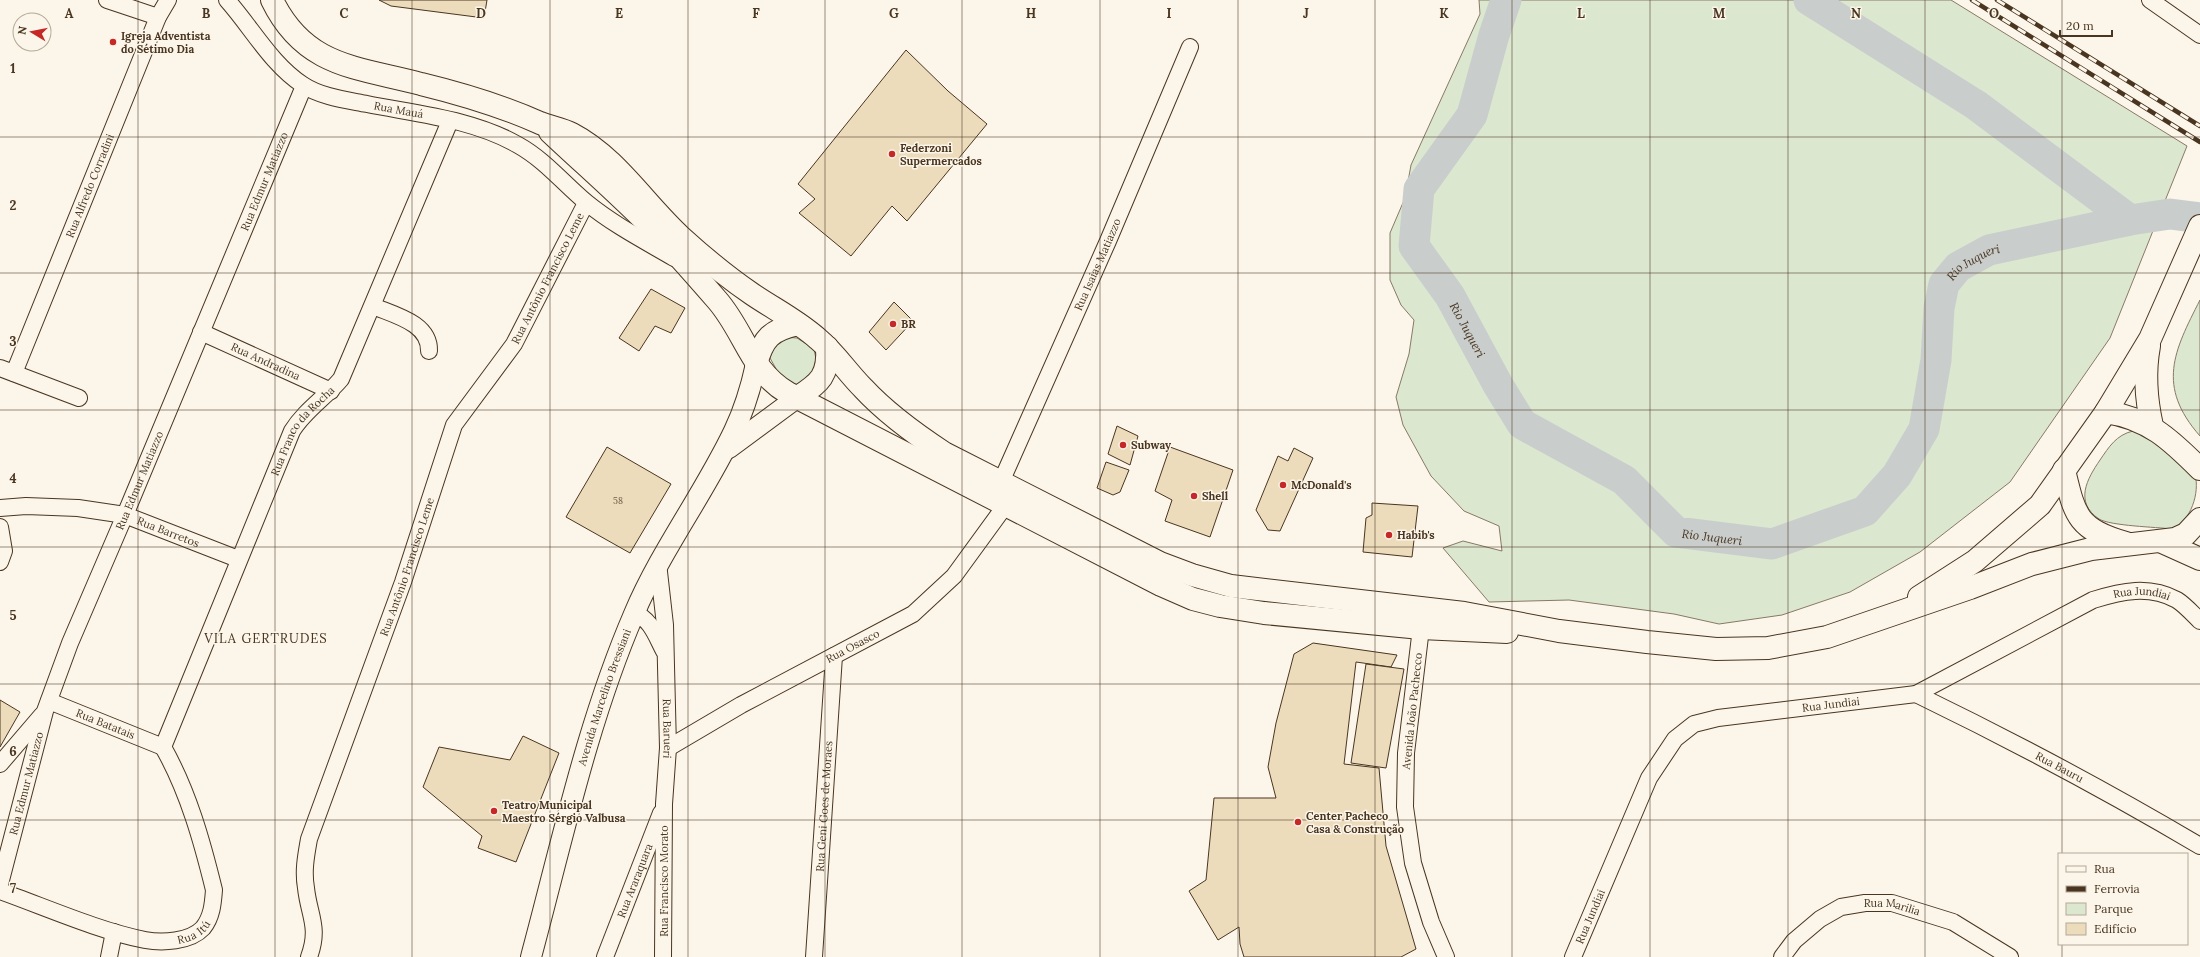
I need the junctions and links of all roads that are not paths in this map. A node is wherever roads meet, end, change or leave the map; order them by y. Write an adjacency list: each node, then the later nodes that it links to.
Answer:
1 (107, 0): 6 (street)
2 (168, 0): 6 (street, Rua Alfredo Corradini)
3 (227, 0): 9 (street, Rua Mauá)
4 (272, 0): 11 (main road)
5 (2150, 0): 7 (street)
6 (158, 17): 22 (street, Rua Alfredo Corradini)
7 (2200, 35)
8 (1190, 47): 31 (street, Rua Isaias Matiazzo)
9 (304, 86): 10 (street, Rua Mauá); 18 (street, Rua Edmur Matiazzo)
10 (450, 121): 12 (street, Rua Mauá); 15 (street, Rua Franco da Rocha)
11 (541, 123): 14 (main road); 16 (main road)
12 (586, 203): 14 (street, Rua Mauá); 61 (street, Rua Antônio Francisco Leme)
13 (2200, 226): 17 (main road)
14 (685, 265): 21 (main road)
15 (373, 306): 20 (street); 23 (street, Rua Franco da Rocha)
16 (798, 324): 19 (main road); 21 (main road)
17 (2154, 331): 26 (main road); 27 (main road)
18 (201, 332): 23 (street, Rua Andradina); 34 (street, Rua Edmur Matiazzo)
19 (827, 347): 24 (main road); 31 (main road)
20 (429, 351)
21 (756, 364): 24 (main road); 28 (street, Avenida Marcelino Bressiani)
22 (7, 370): 25 (street)
23 (331, 391): 39 (street, Rua Franco da Rocha)
24 (798, 397): 28 (street); 32 (main road)
25 (79, 398)
26 (2106, 412): 27 (main road); 30 (main road)
27 (2152, 426): 29 (main road)
28 (721, 455): 42 (street, Avenida Marcelino Bressiani)
29 (2200, 469)
30 (2064, 470): 38 (main road); 44 (main road)
31 (1001, 482): 47 (main road)
32 (1004, 506): 46 (main road); 49 (street, Rua Osasco)
33 (0, 508): 34 (street, Rua Barretos)
34 (125, 516): 39 (street, Rua Barretos); 51 (street, Rua Edmur Matiazzo)
35 (2200, 518): 37 (main road)
36 (0, 527): 41 (street)
37 (2160, 541): 38 (main road); 40 (main road)
38 (2127, 543): 44 (main road)
39 (238, 559): 52 (street, Rua Franco da Rocha)
40 (2200, 559)
41 (1, 561)
42 (658, 563): 43 (street, Avenida Marcelino Bressiani); 48 (street, Rua Barueri)
43 (634, 613): 48 (street, Rua Barueri); 62 (street, Avenida Marcelino Bressiani)
44 (1889, 616): 47 (main road)
45 (2200, 621): 50 (street, Rua Jundiai)
46 (1421, 628): 47 (main road); 66 (street, Avenida João Pachecco)
47 (1559, 631)
48 (665, 652): 53 (street, Rua Barueri)
49 (834, 656): 53 (street, Rua Osasco); 65 (street, Rua Geni Goes de Moraes)
50 (1916, 694): 56 (street, Rua Bauru); 67 (street, Rua Jundiai)
51 (47, 706): 52 (street, Rua Batatais); 54 (street); 57 (street, Rua Edmur Matiazzo)
52 (163, 746): 59 (street, Rua Itú)
53 (668, 748): 55 (street, Rua Barueri)
54 (0, 764)
55 (664, 804): 63 (street, Rua Araraquara); 64 (street, Rua Francisco Morato)
56 (2200, 846)
57 (0, 884)
58 (0, 891): 59 (street, Rua Itú)
59 (114, 932): 60 (street)
60 (109, 957)
61 (309, 957)
62 (531, 957)
63 (605, 957)
64 (663, 957)
65 (814, 957)
66 (1446, 957)
67 (1573, 957)
68 (1782, 957): 69 (street, Rua Marilia)
69 (2010, 957)

